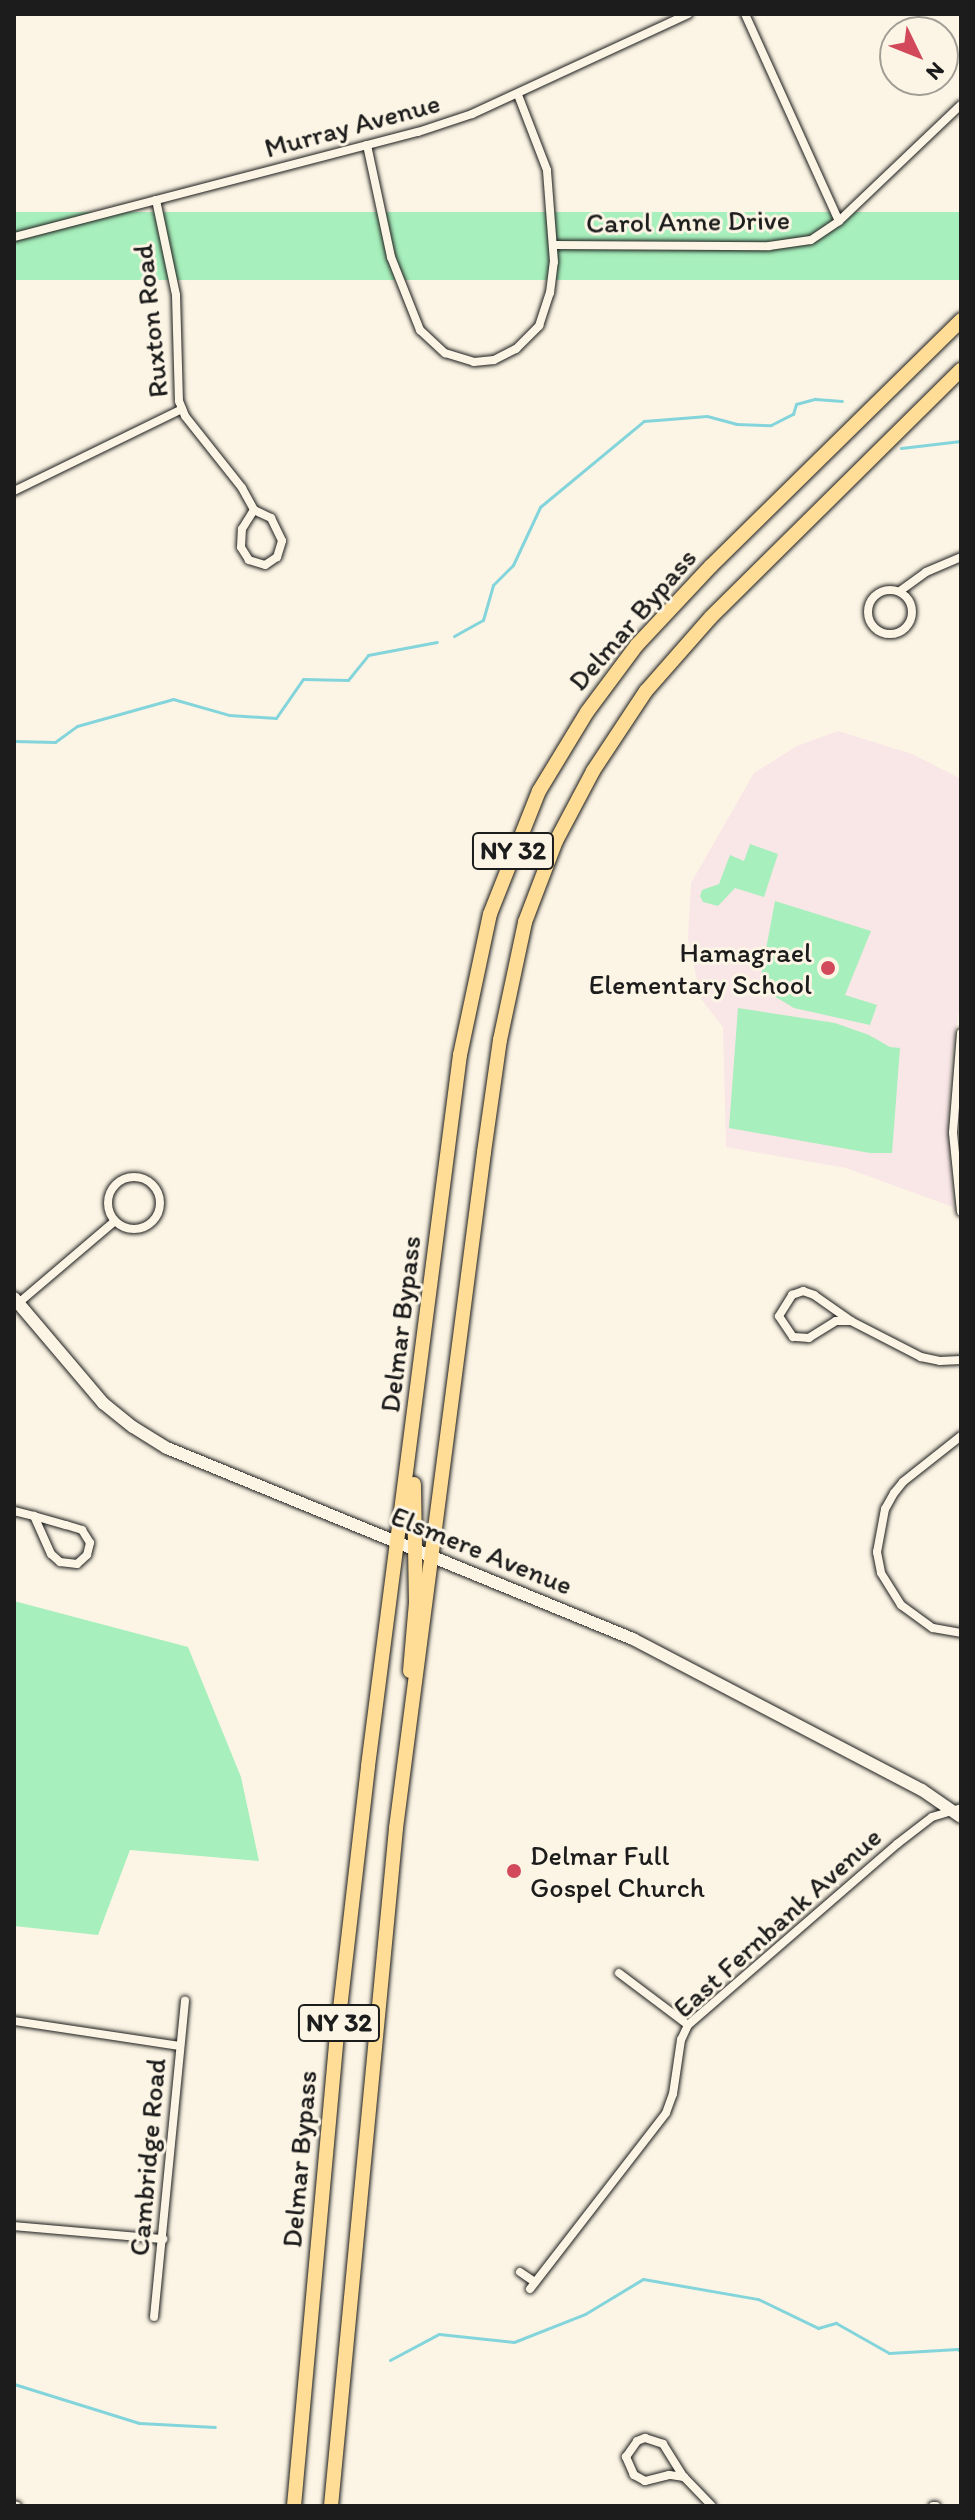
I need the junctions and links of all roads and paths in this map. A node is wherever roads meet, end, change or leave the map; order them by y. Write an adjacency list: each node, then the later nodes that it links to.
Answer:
1 (688, 14): 3 (street, Murray Avenue)
2 (745, 14): 7 (street)
3 (518, 95): 5 (street, Murray Avenue); 9 (street)
4 (961, 105): 7 (street, Carol Anne Drive)
5 (367, 145): 6 (street, Murray Avenue); 9 (street)
6 (156, 200): 8 (street, Murray Avenue); 12 (street, Ruxton Road)
7 (839, 221): 9 (street, Carol Anne Drive)
8 (14, 237)
9 (554, 245)
10 (961, 320): 23 (main road, Delmar Bypass / NY 32)
11 (961, 370): 30 (main road, Delmar Bypass / NY 32)
12 (182, 409): 13 (street); 14 (street, Ruxton Road)
13 (14, 491)
14 (254, 510): 14 (street, Ruxton Road)
15 (961, 557): 16 (street)
16 (900, 591): 16 (street)
17 (961, 1033): 18 (street)
18 (961, 1202): 19 (street)
19 (961, 1212)
20 (115, 1221): 20 (street); 21 (street)
21 (15, 1302): 28 (main road, Elsmere Avenue)
22 (851, 1321): 22 (street); 24 (street)
23 (425, 1335): 28 (main road, Delmar Bypass / NY 32); 29 (main road)
24 (961, 1360)
25 (961, 1436): 31 (street)
26 (14, 1511): 27 (street)
27 (34, 1516): 27 (street)
28 (396, 1541): 29 (main road, Elsmere Avenue); 44 (main road, Delmar Bypass / NY 32)
29 (414, 1548): 30 (main road, Elsmere Avenue); 32 (main road)
30 (433, 1555): 32 (main road, Delmar Bypass / NY 32); 33 (main road, Elsmere Avenue)
31 (961, 1633)
32 (408, 1747): 45 (main road, Delmar Bypass / NY 32)
33 (958, 1812): 37 (street, East Fernbank Avenue)
34 (619, 1973): 37 (street)
35 (185, 2001): 38 (street, Cambridge Road)
36 (14, 2021): 38 (street)
37 (688, 2025): 41 (street, East Fernbank Avenue)
38 (179, 2046): 40 (street, Cambridge Road)
39 (14, 2226): 40 (street)
40 (163, 2239): 42 (street, Cambridge Road)
41 (520, 2272)
42 (154, 2317)
43 (684, 2477): 43 (street); 46 (street)
44 (294, 2506)
45 (331, 2506)
46 (712, 2506)

